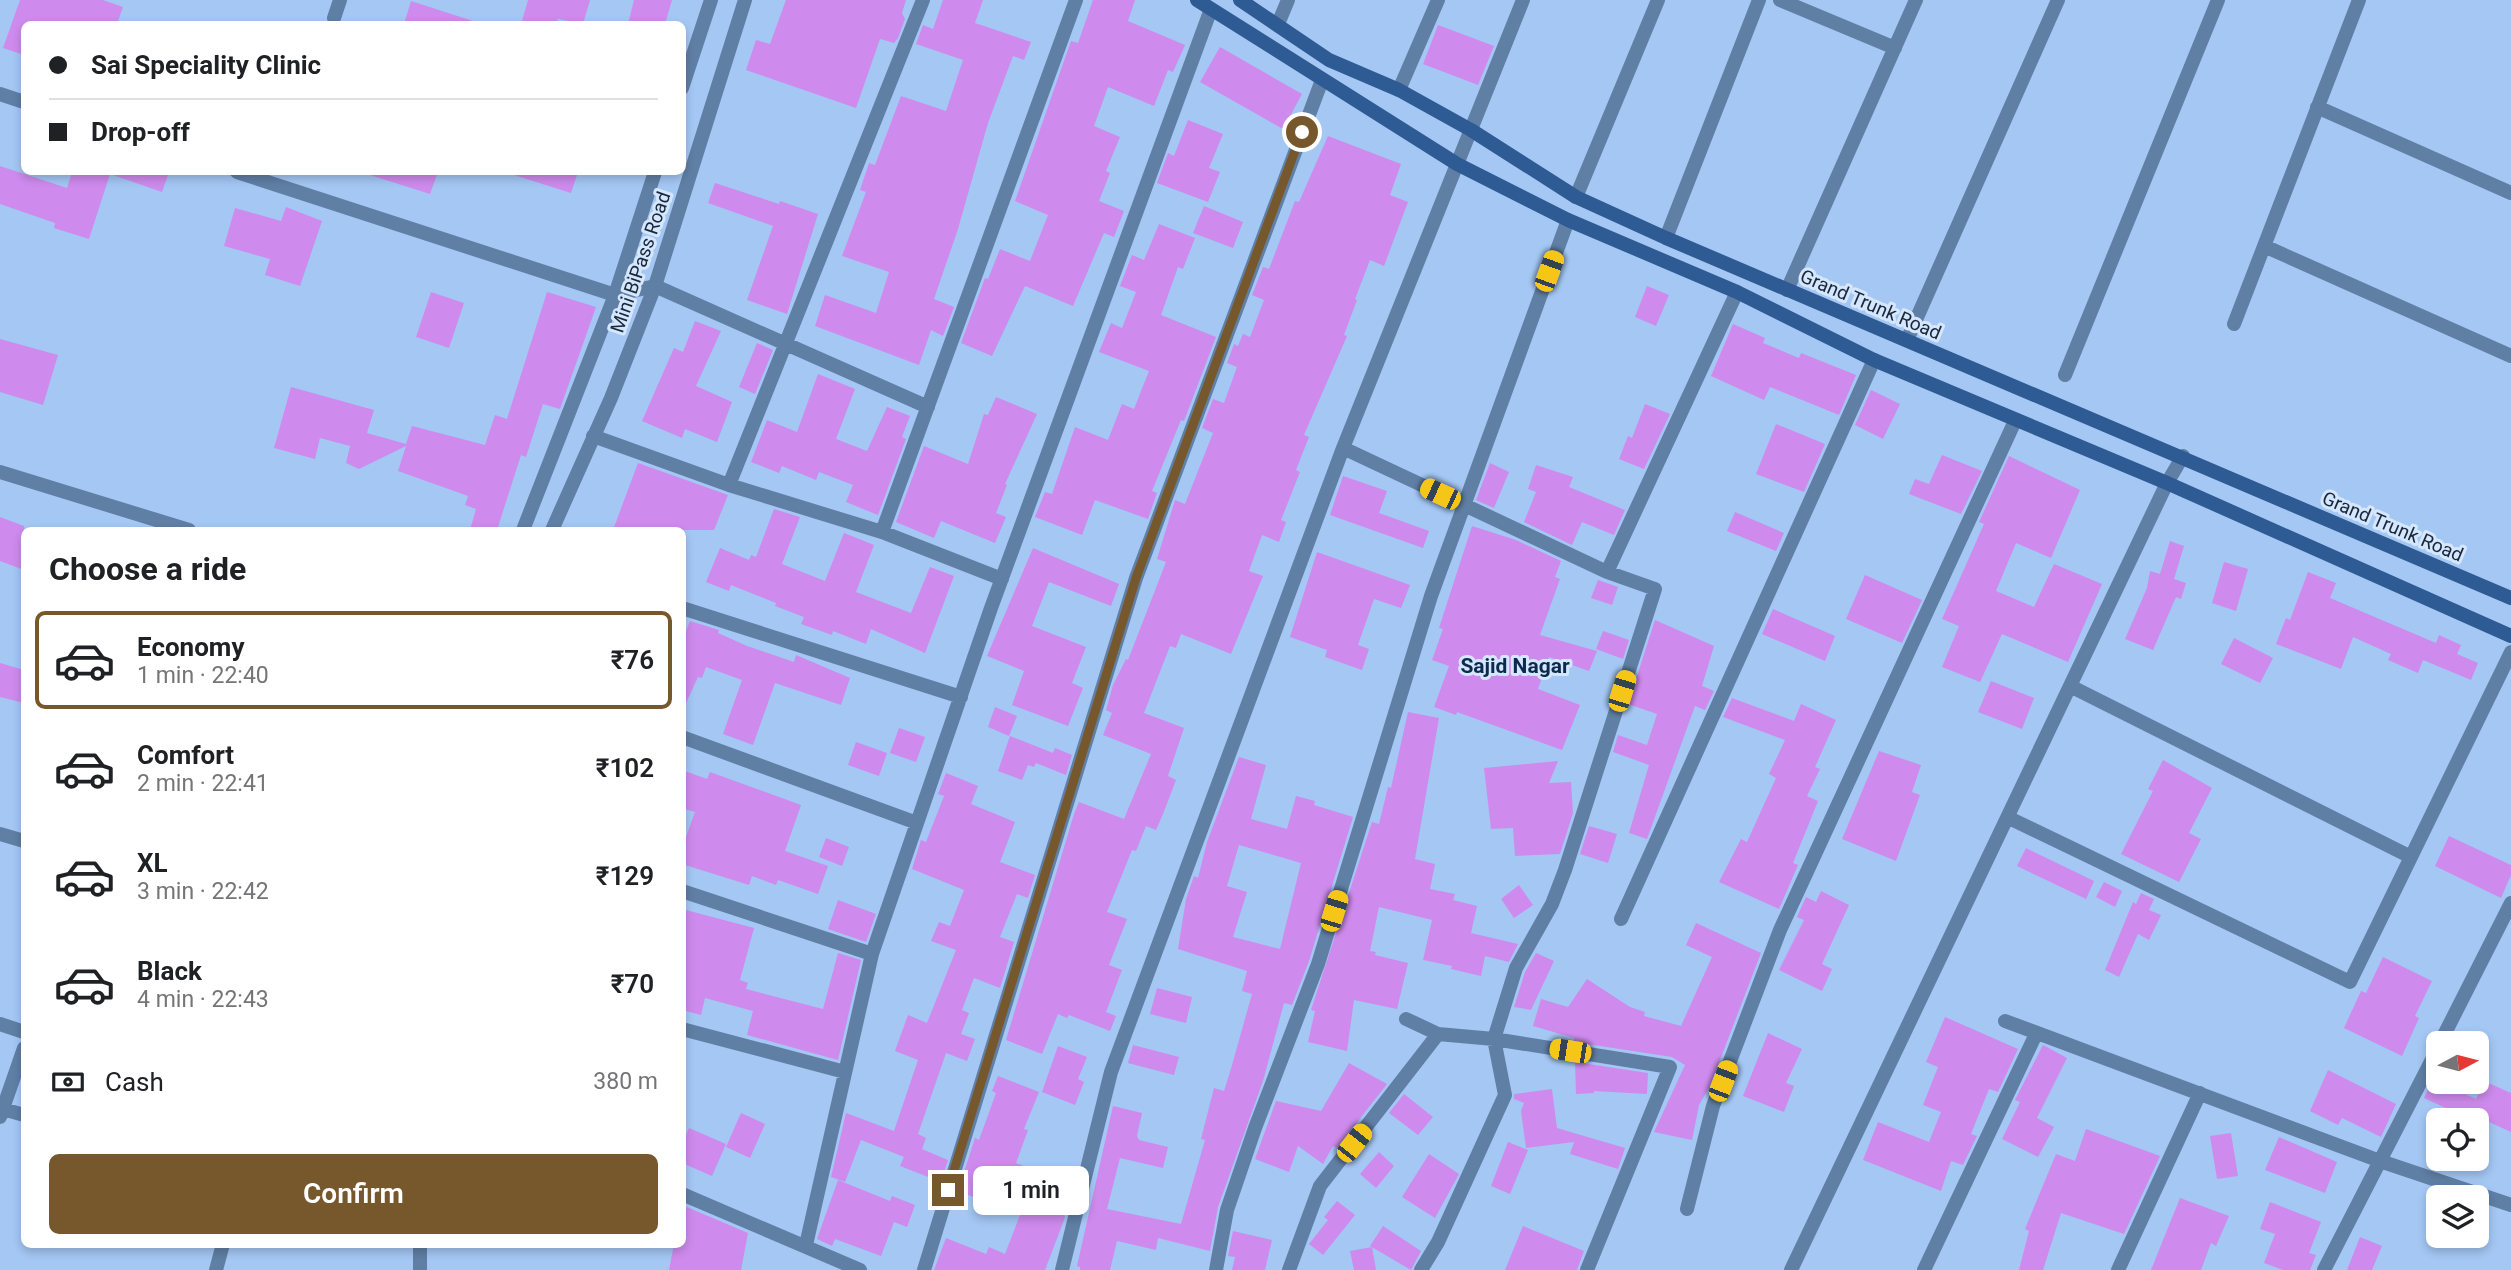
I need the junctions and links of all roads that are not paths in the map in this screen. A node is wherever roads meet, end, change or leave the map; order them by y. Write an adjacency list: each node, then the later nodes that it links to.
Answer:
1 (340, 0): 19 (street)
2 (711, 0): 22 (street)
3 (745, 0): 37 (street, Mini BiPass Road)
4 (923, 0): 43 (street)
5 (1076, 0): 47 (street)
6 (1197, 0): 18 (main road)
7 (1240, 0): 20 (main road, Grand Trunk Road)
8 (1288, 0): 20 (street)
9 (1438, 0): 24 (street)
10 (1523, 0): 28 (street)
11 (1658, 0): 33 (street)
12 (1759, 0): 35 (street)
13 (1780, 0): 21 (street)
14 (1916, 0): 21 (street)
15 (2058, 0): 42 (street)
16 (2218, 0): 46 (street)
17 (2359, 0): 27 (street)
18 (1211, 9): 23 (main road); 61 (street)
19 (334, 18)
20 (1278, 23): 24 (main road, Grand Trunk Road)
21 (1895, 48): 38 (street)
22 (686, 76)
23 (1322, 80): 29 (main road); 103 (street)
24 (1399, 90): 28 (main road, Grand Trunk Road)
25 (0, 94): 26 (street)
26 (21, 101)
27 (2317, 107): 32 (street); 36 (street)
28 (1471, 130): 29 (street); 33 (main road, Grand Trunk Road)
29 (1457, 164): 34 (main road); 50 (street)
30 (246, 175): 40 (street)
31 (654, 175): 40 (street)
32 (2511, 193)
33 (1576, 197): 35 (main road, Grand Trunk Road)
34 (1568, 219): 39 (main road); 55 (street)
35 (1666, 238): 38 (main road, Grand Trunk Road)
36 (2264, 246): 41 (street); 44 (street)
37 (655, 286): 40 (street); 43 (street); 49 (street, Mini BiPass Road)
38 (1787, 290): 42 (main road, Grand Trunk Road)
39 (1737, 292): 45 (main road); 60 (street)
40 (614, 295): 57 (street)
41 (2234, 324)
42 (1907, 340): 51 (main road, Grand Trunk Road)
43 (788, 343): 47 (street); 54 (street)
44 (2511, 356)
45 (1874, 360): 48 (main road); 76 (street)
46 (2064, 375)
47 (928, 407): 59 (street)
48 (2015, 421): 53 (main road); 96 (street)
49 (593, 436): 54 (street); 58 (street, Mini BiPass Road)
50 (1343, 448): 55 (street); 104 (street)
51 (2183, 456): 53 (street); 62 (main road, Grand Trunk Road)
52 (0, 472): 56 (street)
53 (2167, 483): 64 (main road); 66 (street)
54 (729, 485): 59 (street)
55 (1464, 505): 60 (street); 105 (street)
56 (179, 527)
57 (524, 527)
58 (553, 527)
59 (882, 532): 61 (street)
60 (1606, 572): 86 (street)
61 (1002, 579): 67 (street)
62 (2511, 598)
63 (686, 609): 67 (street)
64 (2511, 636)
65 (2511, 652): 73 (street)
66 (2072, 687): 69 (street); 73 (street)
67 (961, 697): 70 (street)
68 (686, 738): 70 (street)
69 (2009, 818): 73 (street); 109 (street)
70 (917, 823): 77 (street)
71 (0, 834): 72 (street)
72 (21, 840)
73 (2411, 856)
74 (686, 892): 77 (street)
75 (2511, 902): 83 (street)
76 (1621, 919)
77 (872, 954): 89 (street)
78 (1406, 1019): 84 (street)
79 (2005, 1021): 85 (street)
80 (0, 1024): 82 (street)
81 (686, 1030): 89 (street)
82 (21, 1031)
83 (2446, 1031)
84 (1438, 1034): 86 (street); 106 (street)
85 (2036, 1034): 90 (street); 110 (street)
86 (1494, 1039): 107 (street); 108 (street)
87 (21, 1056): 91 (street)
88 (2426, 1071): 93 (street)
89 (845, 1072): 97 (street)
90 (2200, 1093): 93 (street); 111 (street)
91 (1, 1113): 92 (street)
92 (21, 1115)
93 (2380, 1161): 95 (street); 112 (street)
94 (686, 1196): 97 (street)
95 (2511, 1205)
96 (1687, 1209)
97 (806, 1245): 102 (street)
98 (222, 1248): 100 (street)
99 (420, 1248): 101 (street)
100 (216, 1270)
101 (420, 1270)
102 (860, 1270)
103 (924, 1270)
104 (1062, 1270)
105 (1216, 1270)
106 (1289, 1270)
107 (1421, 1270)
108 (1587, 1270)
109 (1791, 1270)
110 (1924, 1270)
111 (2118, 1270)
112 (2324, 1270)

